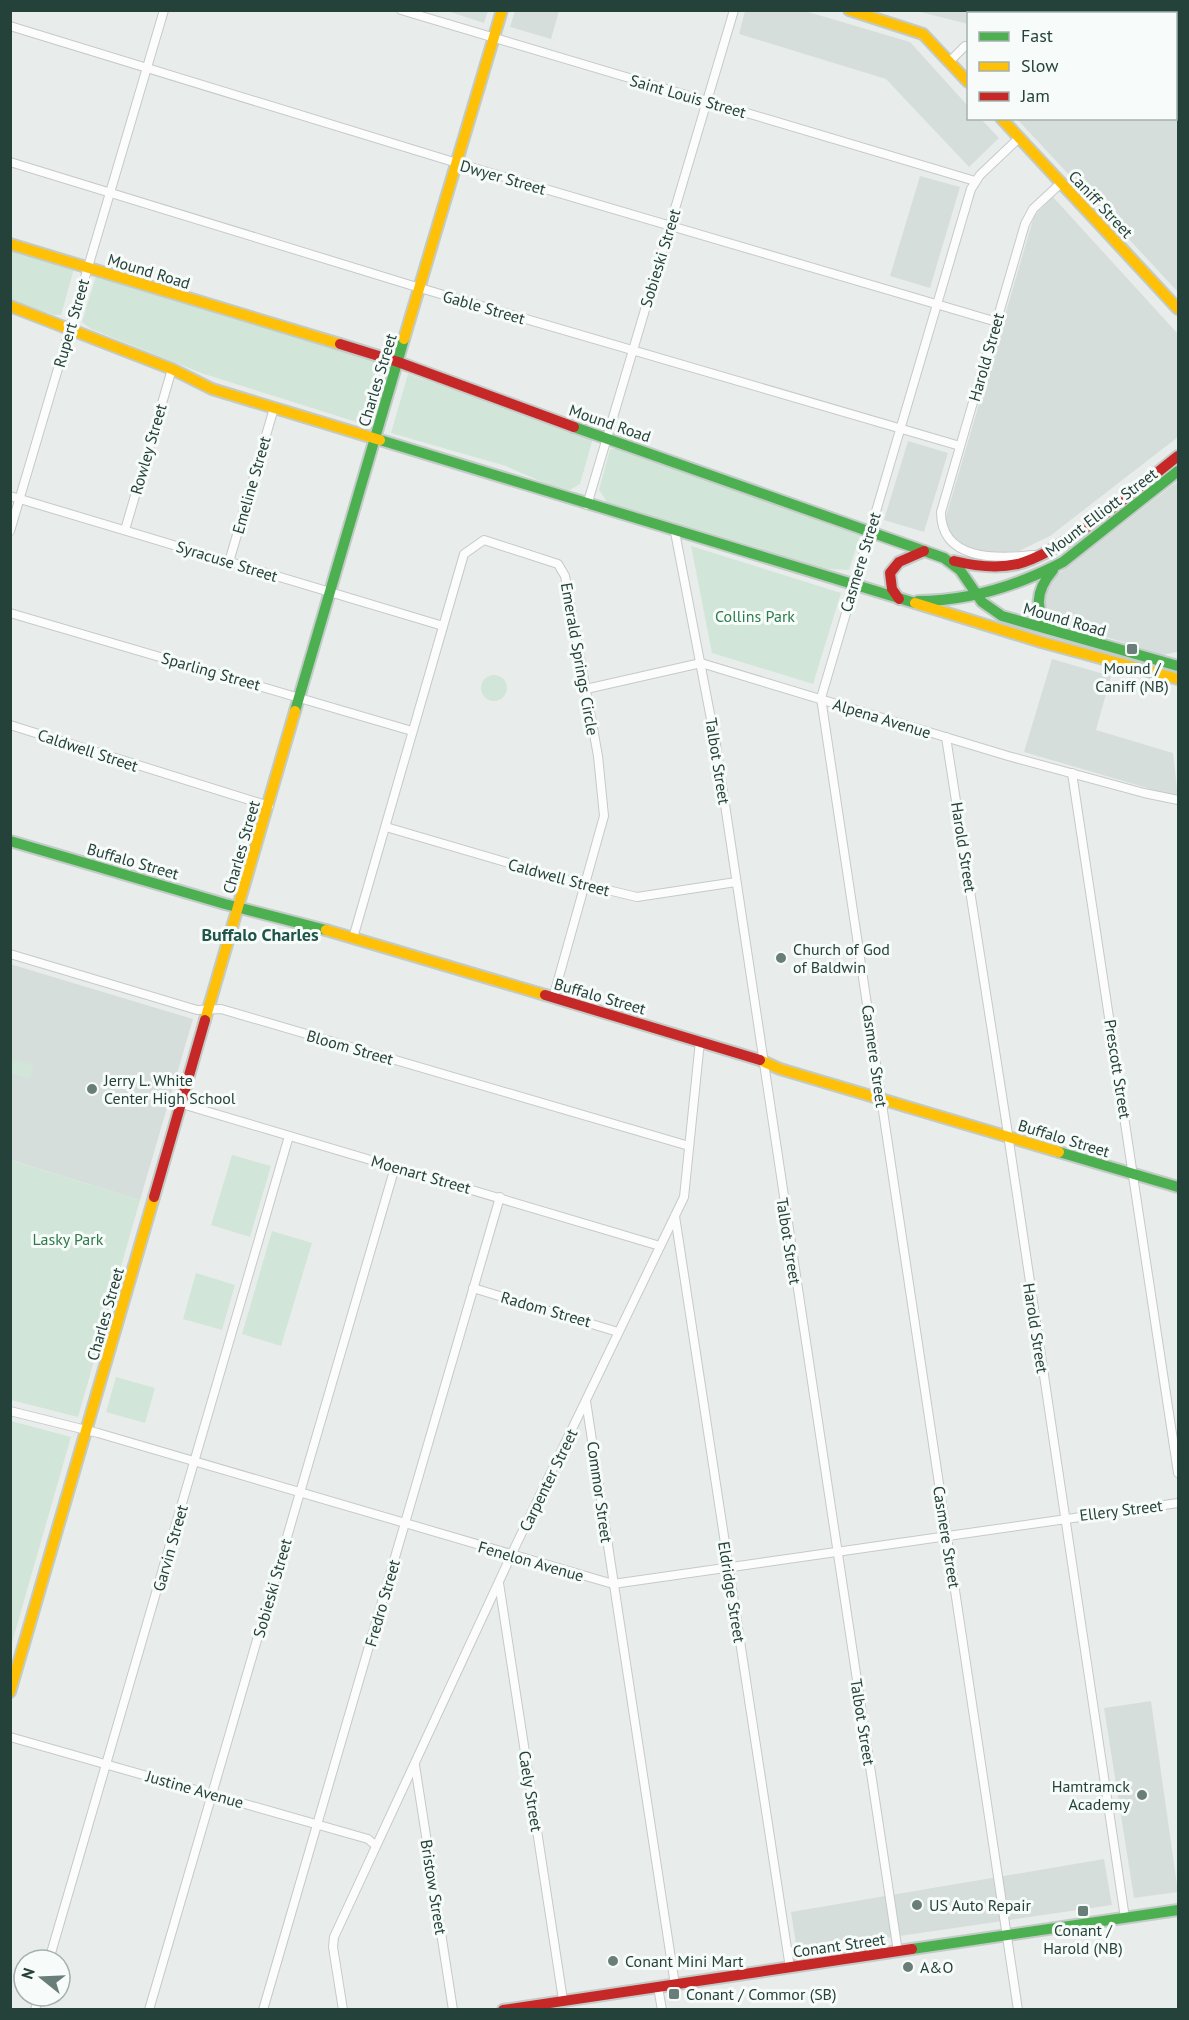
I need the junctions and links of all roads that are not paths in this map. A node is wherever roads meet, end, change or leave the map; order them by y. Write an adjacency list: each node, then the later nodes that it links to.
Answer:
1 (164, 10): 10 (street, Rupert Street)
2 (401, 10): 7 (street, Saint Louis Street)
3 (502, 10): 7 (street, Charles Street)
4 (734, 10): 12 (street, Sobieski Street)
5 (849, 10): 9 (street)
6 (10, 26): 10 (street, Dwyer Street)
7 (494, 39): 12 (street, Saint Louis Street); 16 (street, Charles Street)
8 (967, 46): 9 (street)
9 (950, 61): 11 (street)
10 (147, 68): 16 (street, Dwyer Street); 19 (street, Rupert Street)
11 (967, 80)
12 (707, 102): 17 (street, Saint Louis Street); 20 (street, Sobieski Street)
13 (1003, 120): 14 (street, Caniff Street)
14 (1018, 138): 17 (street, Casmere Street); 18 (street, Caniff Street)
15 (10, 162): 19 (street, Gable Street)
16 (457, 163): 20 (street, Dwyer Street); 23 (street, Charles Street)
17 (975, 181): 24 (street, Casmere Street)
18 (1061, 183): 26 (street, Caniff Street); 27 (street, Harold Street)
19 (110, 192): 22 (street, Rupert Street); 23 (street, Gable Street)
20 (670, 226): 24 (street, Dwyer Street); 29 (street, Sobieski Street)
21 (10, 244): 22 (street, Mound Road)
22 (87, 268): 28 (street, Rupert Street); 30 (street, Mound Road)
23 (420, 288): 29 (street, Gable Street); 30 (street, Charles Street)
24 (937, 305): 27 (street, Dwyer Street); 33 (street, Casmere Street)
25 (10, 306): 28 (street, Mound Road)
26 (1179, 309)
27 (997, 322): 36 (street, Harold Street)
28 (69, 329): 31 (street, Mound Road); 40 (street, Rupert Street)
29 (633, 350): 33 (street, Gable Street); 35 (street, Sobieski Street)
30 (398, 362): 34 (street, Charles Street); 35 (street, Mound Road)
31 (172, 369): 32 (street, Mound Road); 42 (street, Rowley Street)
32 (274, 408): 34 (street, Mound Road); 49 (street, Emeline Street)
33 (900, 429): 36 (street, Gable Street); 43 (street, Casmere Street)
34 (375, 437): 41 (street, Mound Road); 52 (street, Charles Street)
35 (608, 438): 41 (street, Sobieski Street); 43 (street, Mound Road)
36 (960, 446): 47 (street, Harold Street)
37 (1179, 456): 47 (street, Mount Elliott Street)
38 (1179, 471): 50 (street, Mount Elliott Street)
39 (10, 496): 40 (street, Syracuse Street)
40 (20, 499): 42 (street, Syracuse Street); 44 (street, Rupert Street)
41 (587, 504): 45 (street, Mound Road)
42 (125, 530): 49 (street, Syracuse Street)
43 (870, 530): 46 (street, Mound Road); 51 (street, Casmere Street)
44 (10, 531)
45 (675, 532): 51 (street, Mound Road); 58 (street, Talbot Street)
46 (924, 550): 48 (street, Mound Road); 54 (street)
47 (1055, 550): 48 (street, Mount Elliott Street)
48 (944, 558): 53 (street, Mound Road)
49 (229, 562): 52 (street, Syracuse Street)
50 (1063, 562): 53 (street, Mount Elliott Street); 57 (street)
51 (853, 586): 54 (street, Mound Road); 63 (street, Casmere Street)
52 (330, 592): 56 (street, Syracuse Street); 62 (street, Charles Street)
53 (976, 594): 54 (street, Mount Elliott Street); 57 (street, Mound Road)
54 (900, 600): 60 (street, Mound Road)
55 (10, 613): 62 (street, Sparling Street)
56 (443, 626): 61 (street, Emerald Springs Circle); 65 (street, Emerald Springs Circle)
57 (1058, 634): 59 (street, Mound Road)
58 (701, 663): 61 (street, Alpena Avenue); 63 (street, Alpena Avenue); 72 (street, Talbot Street)
59 (1179, 666)
60 (1179, 679)
61 (586, 689): 73 (street, Emerald Springs Circle)
62 (300, 698): 65 (street, Sparling Street); 69 (street, Charles Street)
63 (821, 698): 66 (street, Alpena Avenue); 81 (street, Casmere Street)
64 (10, 725): 69 (street, Caldwell Street)
65 (412, 731): 70 (street, Emerald Springs Circle)
66 (946, 737): 67 (street, Alpena Avenue); 84 (street, Harold Street)
67 (1072, 773): 68 (street, Alpena Avenue); 87 (street, Prescott Street)
68 (1179, 800)
69 (269, 806): 74 (street, Charles Street)
70 (386, 827): 73 (street, Caldwell Street); 75 (street, Emerald Springs Circle)
71 (10, 841): 74 (street, Buffalo Street)
72 (736, 882): 73 (street, Caldwell Street); 80 (street, Talbot Street)
73 (585, 885): 77 (street, Emerald Springs Circle)
74 (240, 906): 75 (street, Buffalo Street); 78 (street, Charles Street)
75 (353, 938): 77 (street, Buffalo Street)
76 (10, 954): 78 (street, Bloom Street)
77 (553, 998): 79 (street, Buffalo Street)
78 (209, 1011): 82 (street, Charles Street); 85 (street, Bloom Street)
79 (700, 1041): 80 (street, Buffalo Street); 85 (street, Carpenter Street)
80 (763, 1062): 81 (street, Buffalo Street); 104 (street, Talbot Street)
81 (880, 1099): 84 (street, Buffalo Street); 103 (street, Casmere Street)
82 (182, 1104): 83 (street, Moenart Street); 96 (street, Charles Street)
83 (290, 1136): 86 (street, Moenart Street); 97 (street, Garvin Street)
84 (1007, 1136): 87 (street, Buffalo Street); 101 (street, Harold Street)
85 (689, 1146): 90 (street, Carpenter Street)
86 (395, 1167): 89 (street, Moenart Street); 99 (street, Sobieski Street)
87 (1134, 1174): 88 (street, Buffalo Street); 98 (street, Prescott Street)
88 (1179, 1187)
89 (500, 1197): 91 (street, Moenart Street); 92 (street, Fredro Street)
90 (675, 1216): 91 (street, Carpenter Street); 106 (street, Eldridge Street)
91 (660, 1246): 93 (street, Carpenter Street)
92 (473, 1288): 93 (street, Radom Street); 102 (street, Fredro Street)
93 (618, 1332): 94 (street, Carpenter Street)
94 (586, 1399): 105 (street, Carpenter Street); 108 (street, Commor Street)
95 (10, 1411): 96 (street, Fenelon Avenue)
96 (87, 1430): 97 (street, Fenelon Avenue); 109 (street, Charles Street)
97 (195, 1462): 99 (street, Fenelon Avenue); 111 (street, Garvin Street)
98 (1179, 1473)
99 (300, 1492): 102 (street, Fenelon Avenue); 113 (street, Sobieski Street)
100 (1179, 1503): 101 (street, Ellery Street)
101 (1064, 1518): 103 (street, Fenelon Avenue); 117 (street, Harold Street)
102 (405, 1523): 105 (street, Fenelon Avenue); 114 (street, Fredro Street)
103 (947, 1535): 104 (street, Fenelon Avenue); 118 (street, Casmere Street)
104 (837, 1551): 106 (street, Fenelon Avenue); 120 (street, Talbot Street)
105 (512, 1555): 107 (street, Carpenter Street); 108 (street, Fenelon Avenue)
106 (729, 1569): 108 (street, Fenelon Avenue); 121 (street, Eldridge Street)
107 (499, 1583): 112 (street, Carpenter Street); 124 (street, Caely Street)
108 (614, 1584): 122 (street, Commor Street)
109 (10, 1692)
110 (10, 1737): 111 (street, Justine Avenue)
111 (107, 1764): 113 (street, Justine Avenue); 119 (street, Garvin Street)
112 (415, 1765): 115 (street, Carpenter Street); 128 (street, Bristow Street)
113 (212, 1794): 114 (street, Justine Avenue); 125 (street, Sobieski Street)
114 (317, 1825): 115 (street, Justine Avenue); 126 (street, Fredro Street)
115 (375, 1845): 127 (street, Carpenter Street)
116 (1179, 1910): 117 (street, Conant Street)
117 (1125, 1918): 118 (street, Conant Street)
118 (1007, 1936): 120 (street, Conant Street); 131 (street, Casmere Street)
119 (53, 1948)
120 (898, 1952): 121 (street, Conant Street)
121 (790, 1968): 122 (street, Conant Street)
122 (675, 1985): 123 (street, Conant Street)
123 (658, 1987): 124 (street, Conant Street); 130 (street)
124 (563, 2000): 129 (street, Conant Street)
125 (149, 2010)
126 (263, 2010)
127 (343, 2010)
128 (453, 2010)
129 (503, 2010)
130 (662, 2010)
131 (1018, 2010)

